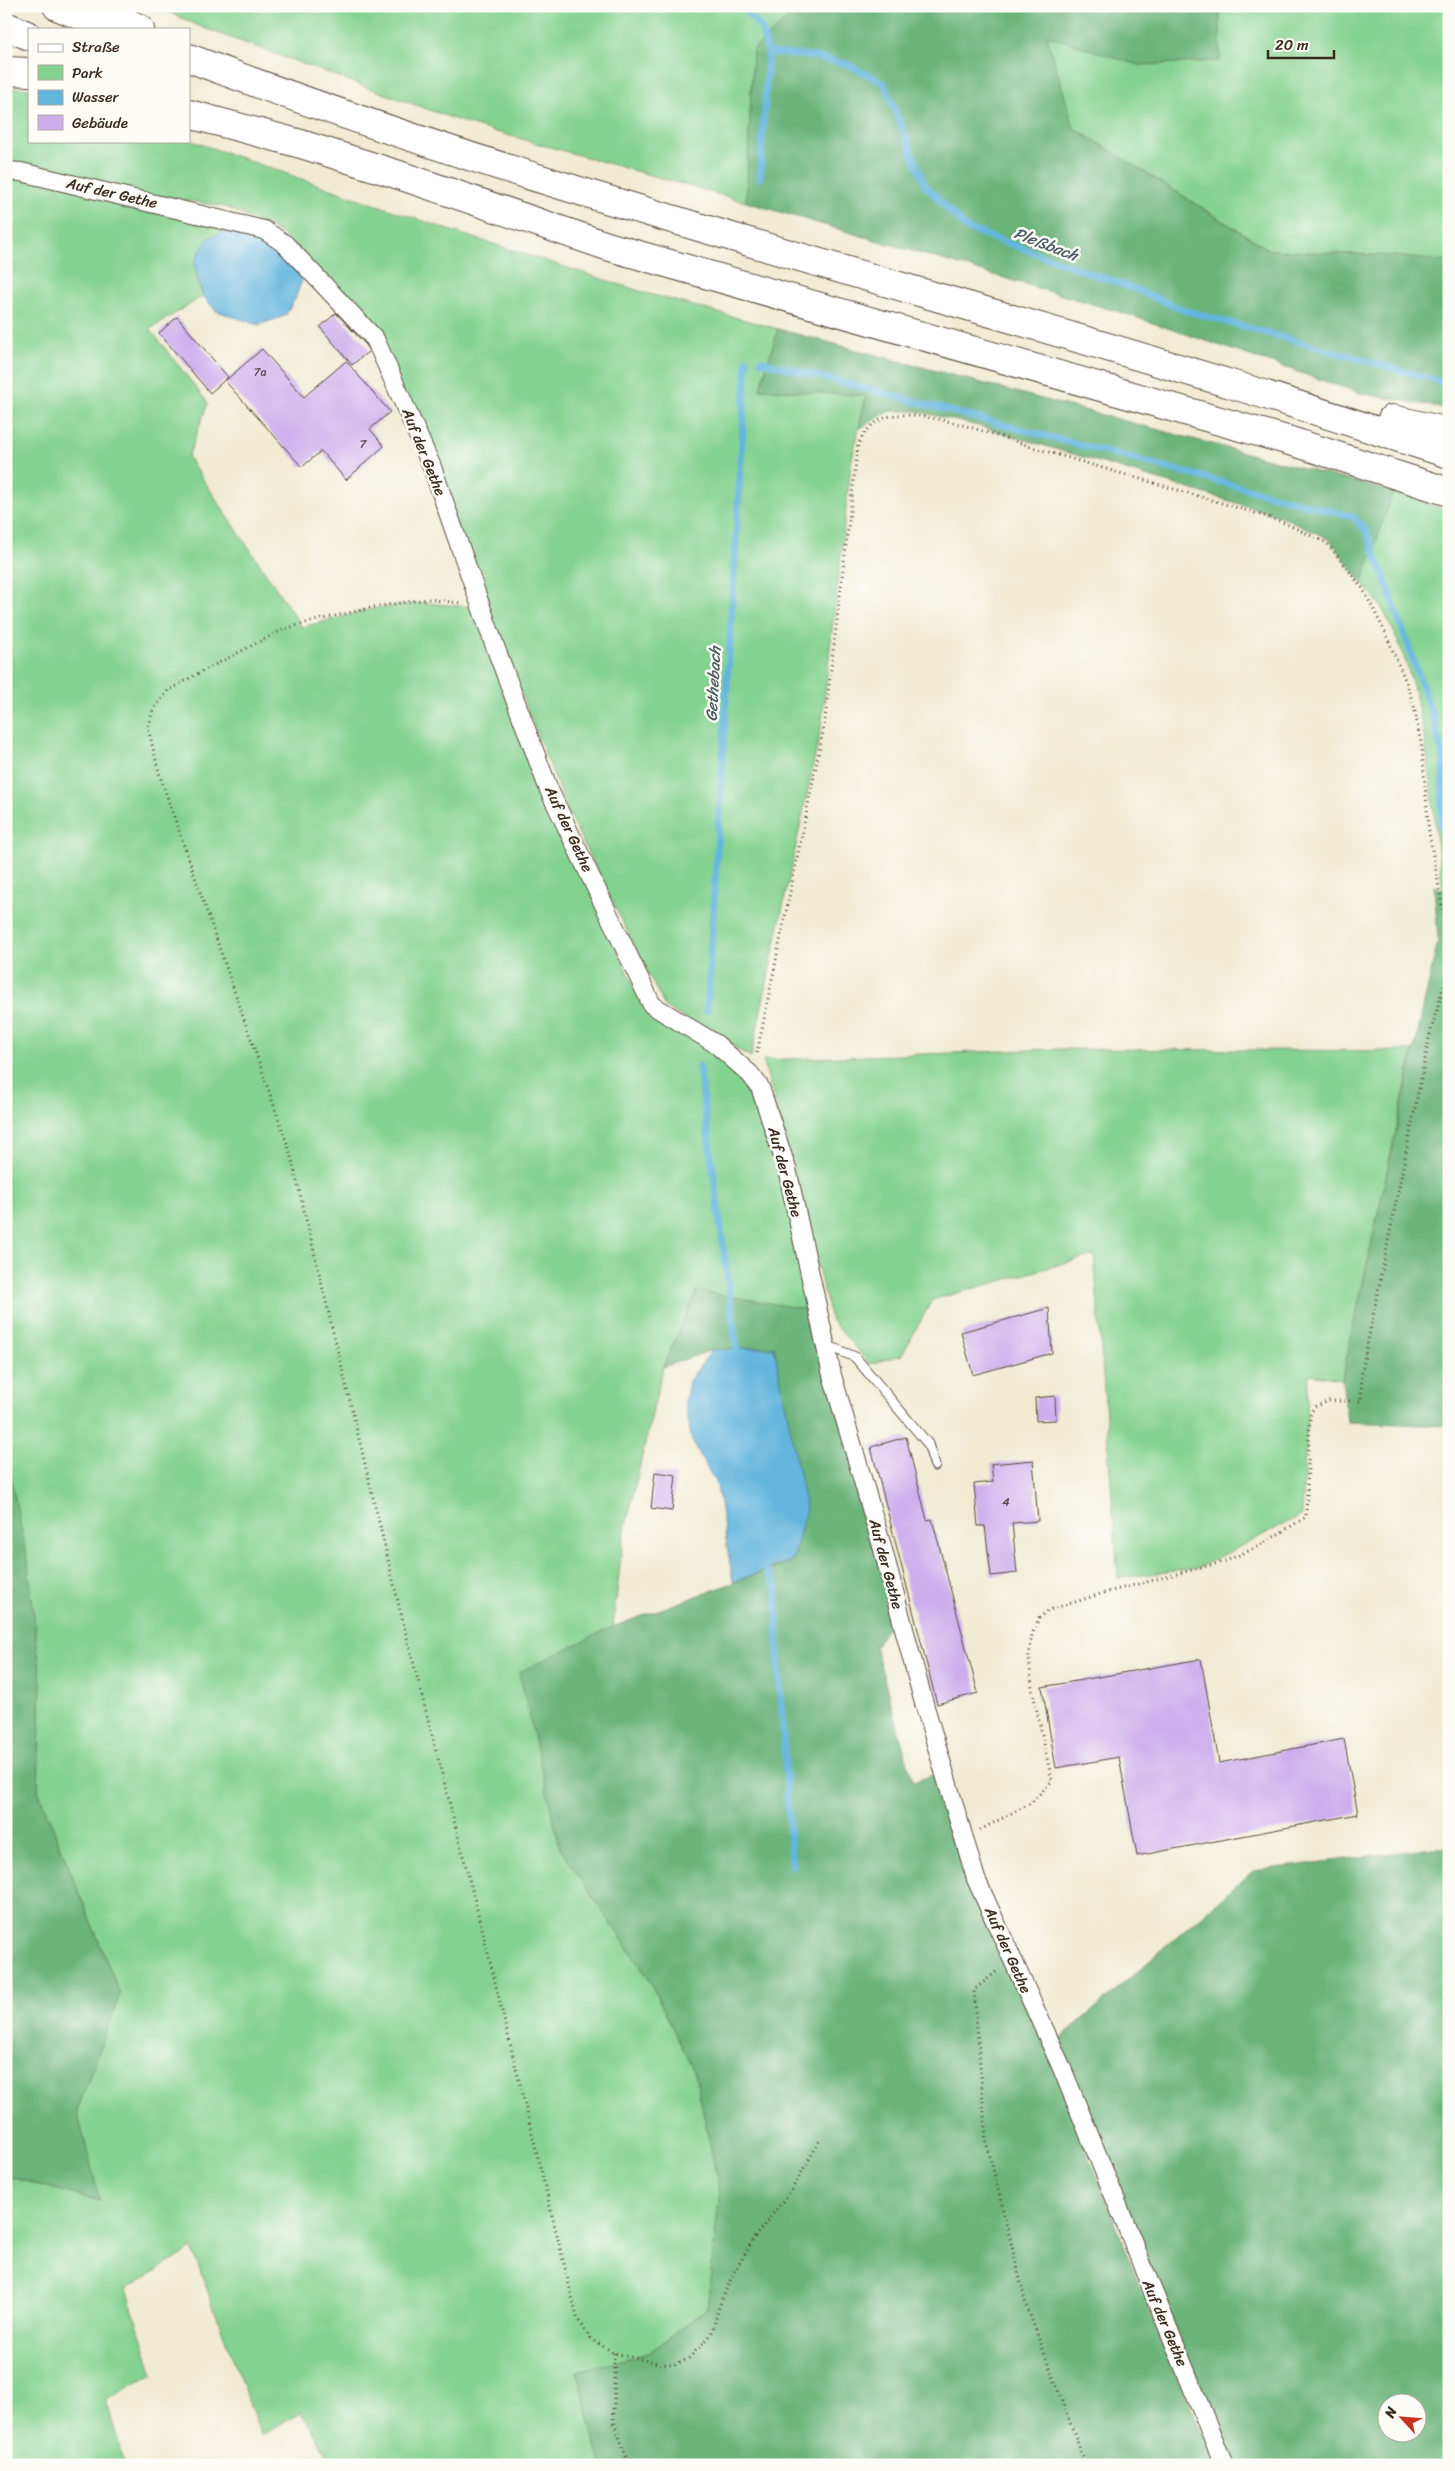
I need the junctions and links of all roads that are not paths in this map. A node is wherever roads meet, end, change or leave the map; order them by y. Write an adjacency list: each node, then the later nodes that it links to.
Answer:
1 (57, 6): 4 (highway)
2 (96, 6): 5 (highway)
3 (6, 26): 6 (highway)
4 (111, 28)
5 (138, 28)
6 (28, 36)
7 (190, 54): 9 (highway)
8 (190, 58): 9 (highway)
9 (219, 69): 16 (highway)
10 (6, 71): 11 (highway)
11 (28, 72)
12 (190, 100): 14 (highway)
13 (190, 114): 14 (highway)
14 (301, 144): 19 (highway)
15 (6, 170): 20 (street, Auf der Gethe)
16 (1233, 385): 17 (highway); 18 (highway)
17 (1449, 432)
18 (1449, 454)
19 (1449, 492)
20 (826, 1345): 21 (lane); 22 (street, Auf der Gethe)
21 (935, 1466)
22 (1224, 2465)

